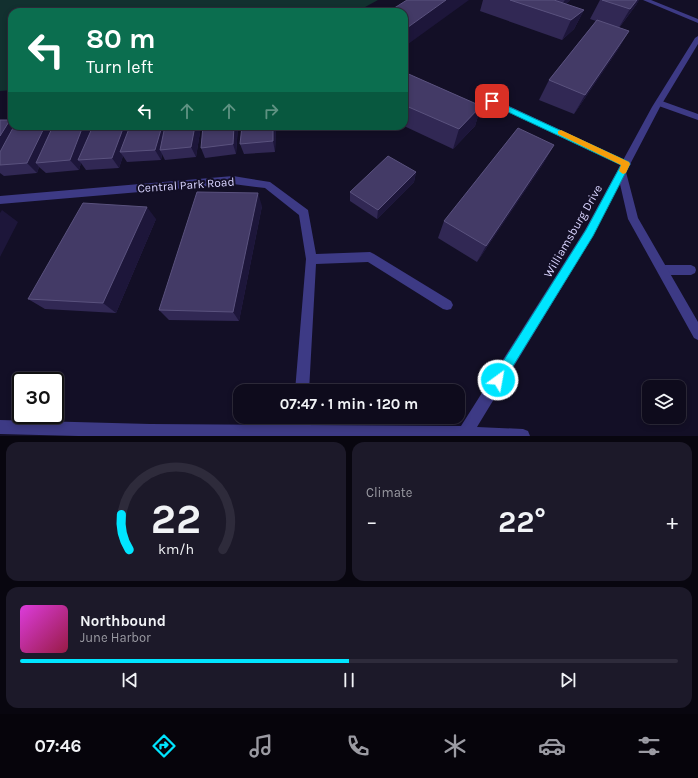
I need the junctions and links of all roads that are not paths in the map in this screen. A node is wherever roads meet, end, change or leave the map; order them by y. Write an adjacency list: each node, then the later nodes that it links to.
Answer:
1 (646, 0): 2 (street)
2 (698, 21)
3 (697, 43): 5 (street, Williamsburg Drive)
4 (492, 101): 7 (street)
5 (659, 103): 6 (street); 7 (street, Williamsburg Drive)
6 (698, 117)
7 (624, 168): 10 (street); 18 (street, Williamsburg Drive)
8 (0, 200): 9 (street, Central Park Road)
9 (312, 259): 12 (street); 14 (street, Central Park Road)
10 (663, 270): 11 (street); 13 (street)
11 (692, 270)
12 (448, 305)
13 (698, 334)
14 (303, 384)
15 (300, 424): 17 (street)
16 (0, 426): 17 (street)
17 (299, 432): 18 (street)
18 (465, 433): 19 (street)
19 (523, 436)

